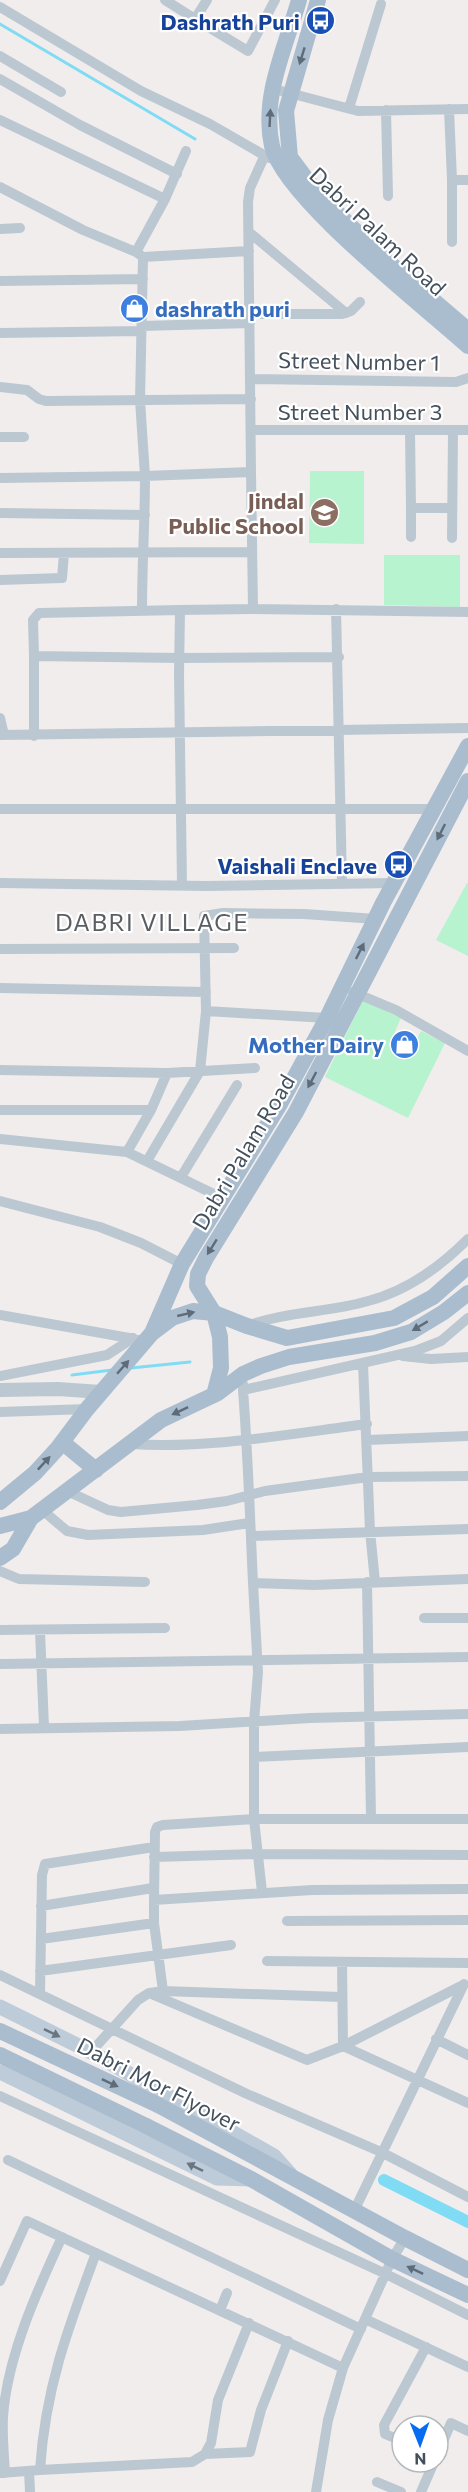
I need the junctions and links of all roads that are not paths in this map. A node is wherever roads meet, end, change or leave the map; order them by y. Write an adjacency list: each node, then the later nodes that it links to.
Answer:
1 (165, 0): 8 (street)
2 (207, 0): 8 (street)
3 (275, 0): 8 (street)
4 (299, 0): 11 (main road, Dabri Palam Road)
5 (318, 0): 13 (main road, Dabri Palam Road, one-way to 13)
6 (381, 4): 14 (street)
7 (0, 7): 20 (street)
8 (195, 19)
9 (0, 56): 12 (street)
10 (0, 79): 21 (street)
11 (274, 89): 13 (street); 20 (main road, Dabri Palam Road, one-way to 11)
12 (61, 92)
13 (291, 92): 14 (street); 20 (main road, Dabri Palam Road)
14 (349, 108): 17 (street)
15 (449, 109): 16 (street); 17 (street); 22 (street)
16 (468, 109)
17 (386, 110): 25 (street)
18 (0, 120): 26 (street)
19 (186, 151): 21 (street)
20 (277, 158): 29 (street); 39 (main road, Dabri Palam Road); 41 (main road, Dabri Palam Road)
21 (177, 174): 26 (street)
22 (452, 180): 23 (street); 30 (street)
23 (468, 180)
24 (0, 187): 32 (street)
25 (388, 196)
26 (165, 199): 32 (street)
27 (20, 228): 28 (street)
28 (0, 229)
29 (250, 233): 31 (street); 36 (street)
30 (452, 242)
31 (249, 251): 32 (street); 37 (street)
32 (139, 255): 33 (street)
33 (143, 279): 34 (street); 38 (street)
34 (0, 281)
35 (360, 302): 36 (street)
36 (346, 313): 37 (street)
37 (251, 319): 38 (street); 43 (street)
38 (142, 329): 40 (street); 46 (street)
39 (468, 330)
40 (0, 333)
41 (468, 346)
42 (468, 378): 43 (street, Street Number 1)
43 (250, 379): 45 (street)
44 (0, 387): 46 (street)
45 (250, 399): 46 (street); 47 (street)
46 (140, 400): 54 (street)
47 (252, 430): 49 (street, Street Number 3); 53 (street)
48 (468, 430): 50 (street, Street Number 3)
49 (411, 431): 50 (street, Street Number 3); 56 (street)
50 (453, 431): 57 (street)
51 (0, 437): 52 (street)
52 (24, 437)
53 (251, 472): 54 (street); 62 (street)
54 (145, 476): 55 (street); 59 (street)
55 (0, 478)
56 (411, 508): 57 (street); 60 (street)
57 (452, 508): 61 (street)
58 (0, 513): 59 (street)
59 (145, 515): 65 (street)
60 (411, 537)
61 (452, 538)
62 (252, 552): 65 (street); 67 (street)
63 (0, 553): 64 (street)
64 (64, 553): 65 (street); 66 (street)
65 (141, 554): 69 (street)
66 (0, 580)
67 (253, 609): 68 (street); 70 (street)
68 (336, 609): 71 (street); 73 (street)
69 (142, 610): 70 (street); 72 (street)
70 (180, 610): 74 (street)
71 (468, 612)
72 (34, 656): 74 (street); 80 (street)
73 (339, 657): 74 (street); 77 (street)
74 (180, 658): 78 (street)
75 (0, 718): 79 (street)
76 (468, 728): 77 (street)
77 (338, 731): 78 (street); 86 (street)
78 (180, 734): 80 (street); 83 (street)
79 (2, 735): 80 (street)
80 (34, 735)
81 (468, 746): 85 (main road, Dabri Palam Road)
82 (468, 781): 98 (main road, Dabri Palam Road, one-way to 98)
83 (182, 808): 84 (street); 86 (street); 90 (street)
84 (0, 809)
85 (433, 809): 86 (street); 87 (main road, Dabri Palam Road)
86 (340, 810): 88 (street)
87 (394, 882): 88 (street); 91 (main road, Dabri Palam Road)
88 (342, 883): 90 (street)
89 (0, 884): 90 (street)
90 (182, 885)
91 (376, 919): 92 (street); 95 (main road, Dabri Palam Road, one-way to 91)
92 (206, 948): 93 (street); 94 (street); 97 (street)
93 (234, 948)
94 (0, 949)
95 (342, 986): 98 (street); 100 (main road, Dabri Palam Road)
96 (0, 988): 97 (street)
97 (206, 992): 99 (street)
98 (358, 994): 101 (street); 119 (main road, Dabri Palam Road, one-way to 119)
99 (206, 1011): 100 (street); 104 (street)
100 (327, 1018): 113 (main road, Dabri Palam Road)
101 (468, 1051)
102 (255, 1068): 104 (street)
103 (0, 1070): 105 (street)
104 (201, 1071): 105 (street); 111 (street)
105 (167, 1073): 108 (street)
106 (237, 1085): 112 (street)
107 (0, 1110): 108 (street)
108 (151, 1110): 110 (street)
109 (0, 1139): 110 (street)
110 (128, 1152): 111 (street)
111 (147, 1161): 112 (street)
112 (180, 1177): 113 (street)
113 (222, 1198): 116 (main road, Dabri Palam Road)
114 (0, 1201): 116 (street)
115 (468, 1239): 122 (street)
116 (182, 1264): 123 (main road, Dabri Palam Road)
117 (468, 1266): 122 (main road)
118 (468, 1293): 128 (main road, one-way to 128)
119 (214, 1313): 122 (main road); 123 (main road, one-way to 119); 131 (main road, Dabri Palam Road)
120 (0, 1315): 123 (street)
121 (468, 1318): 124 (street)
122 (246, 1326)
123 (143, 1340): 127 (street); 129 (main road, one-way to 123)
124 (400, 1356): 125 (street); 126 (street)
125 (468, 1357)
126 (363, 1364): 128 (street); 134 (street)
127 (0, 1376)
128 (243, 1382): 131 (main road); 136 (street)
129 (103, 1389): 130 (street); 132 (main road)
130 (0, 1390)
131 (214, 1395): 139 (main road, one-way to 139)
132 (87, 1409): 133 (street); 138 (main road)
133 (0, 1412)
134 (367, 1424): 136 (street); 137 (street)
135 (468, 1436): 137 (street)
136 (247, 1439): 139 (street); 144 (street)
137 (367, 1440): 142 (street)
138 (62, 1442): 140 (main road); 145 (main road, one-way to 138)
139 (130, 1444): 140 (main road)
140 (96, 1470): 143 (main road)
141 (468, 1476): 142 (street)
142 (368, 1477): 144 (street); 150 (street)
143 (67, 1491): 144 (street); 146 (main road)
144 (251, 1495): 147 (street)
145 (0, 1502)
146 (36, 1514): 147 (street); 148 (main road); 152 (main road)
147 (249, 1523): 151 (street)
148 (0, 1526)
149 (468, 1529): 150 (street)
150 (370, 1531): 151 (street); 156 (street)
151 (251, 1536): 157 (street)
152 (0, 1558)
153 (0, 1571): 155 (street)
154 (468, 1579): 156 (street)
155 (145, 1582)
156 (371, 1582): 157 (street); 165 (street)
157 (253, 1583): 164 (street)
158 (424, 1618): 159 (street)
159 (468, 1618)
160 (165, 1628): 162 (street)
161 (0, 1630): 162 (street)
162 (40, 1631): 167 (street)
163 (468, 1657): 165 (street)
164 (258, 1659): 165 (street); 167 (street); 170 (street)
165 (369, 1659): 169 (street)
166 (0, 1664): 167 (street)
167 (41, 1664): 171 (street)
168 (468, 1714): 169 (street)
169 (370, 1716): 170 (street); 175 (street)
170 (254, 1722): 171 (street); 173 (street); 176 (street)
171 (44, 1727): 172 (street)
172 (0, 1729)
173 (237, 1732)
174 (468, 1747): 175 (street)
175 (370, 1752): 176 (street); 177 (street)
176 (254, 1757): 178 (street)
177 (371, 1818): 178 (street); 179 (street)
178 (254, 1819): 180 (street); 181 (street)
179 (468, 1819)
180 (154, 1852): 181 (street); 183 (street); 187 (street)
181 (258, 1854): 182 (street); 185 (street)
182 (468, 1855)
183 (153, 1888): 186 (street); 187 (street)
184 (468, 1889): 185 (street)
185 (262, 1892): 186 (street)
186 (154, 1900): 190 (street)
187 (41, 1906): 191 (street)
188 (468, 1920): 189 (street)
189 (287, 1921)
190 (154, 1923): 191 (street); 193 (street)
191 (41, 1939): 197 (street)
192 (231, 1945): 193 (street)
193 (159, 1954): 197 (street); 200 (street)
194 (267, 1961): 195 (street)
195 (342, 1962): 196 (street); 203 (street)
196 (468, 1963)
197 (40, 1971): 201 (street)
198 (0, 1975): 201 (street)
199 (466, 1983): 207 (street); 208 (street)
200 (163, 1991): 202 (street); 203 (street)
201 (40, 1994): 205 (street)
202 (149, 1994): 205 (street); 208 (street)
203 (341, 1997): 208 (street)
204 (0, 2007): 209 (main road, one-way to 209)
205 (112, 2029): 209 (street); 216 (street)
206 (0, 2031): 219 (main road, Dabri Mor Flyover, one-way to 219, bridge)
207 (436, 2039): 211 (street); 213 (street)
208 (343, 2046): 213 (street)
209 (91, 2052): 219 (main road)
210 (0, 2055): 218 (main road, Dabri Mor Flyover, bridge)
211 (468, 2055)
212 (0, 2072): 218 (main road, one-way to 212)
213 (417, 2079): 215 (street); 216 (street)
214 (0, 2096): 225 (street)
215 (468, 2103)
216 (381, 2152): 220 (street); 221 (street)
217 (8, 2160): 233 (street)
218 (251, 2180): 225 (main road, Dabri Mor Flyover)
219 (296, 2181): 221 (main road, Dabri Mor Flyover)
220 (468, 2197)
221 (354, 2211): 223 (main road, Dabri Mor Flyover)
222 (62, 2237): 224 (street); 227 (street); 243 (street)
223 (405, 2238): 225 (street); 226 (main road, Dabri Mor Flyover)
224 (96, 2253): 230 (street); 242 (street)
225 (389, 2266): 229 (main road, Dabri Mor Flyover, one-way to 225); 231 (street); 233 (street)
226 (468, 2270)
227 (0, 2281)
228 (227, 2293): 230 (street)
229 (468, 2295)
230 (219, 2310): 232 (street)
231 (468, 2315)
232 (249, 2323): 234 (street); 241 (street)
233 (363, 2324): 235 (street); 237 (street)
234 (288, 2341): 237 (street); 241 (street)
235 (426, 2347): 236 (street); 240 (street)
236 (468, 2367)
237 (343, 2368): 247 (street)
238 (450, 2426): 239 (street)
239 (468, 2431)
240 (390, 2436)
241 (205, 2454): 242 (street)
242 (34, 2470): 243 (street); 246 (street)
243 (3, 2473)
244 (429, 2474): 249 (street)
245 (377, 2482): 248 (street)
246 (30, 2492)
247 (316, 2492)
248 (401, 2492)
249 (421, 2492)

